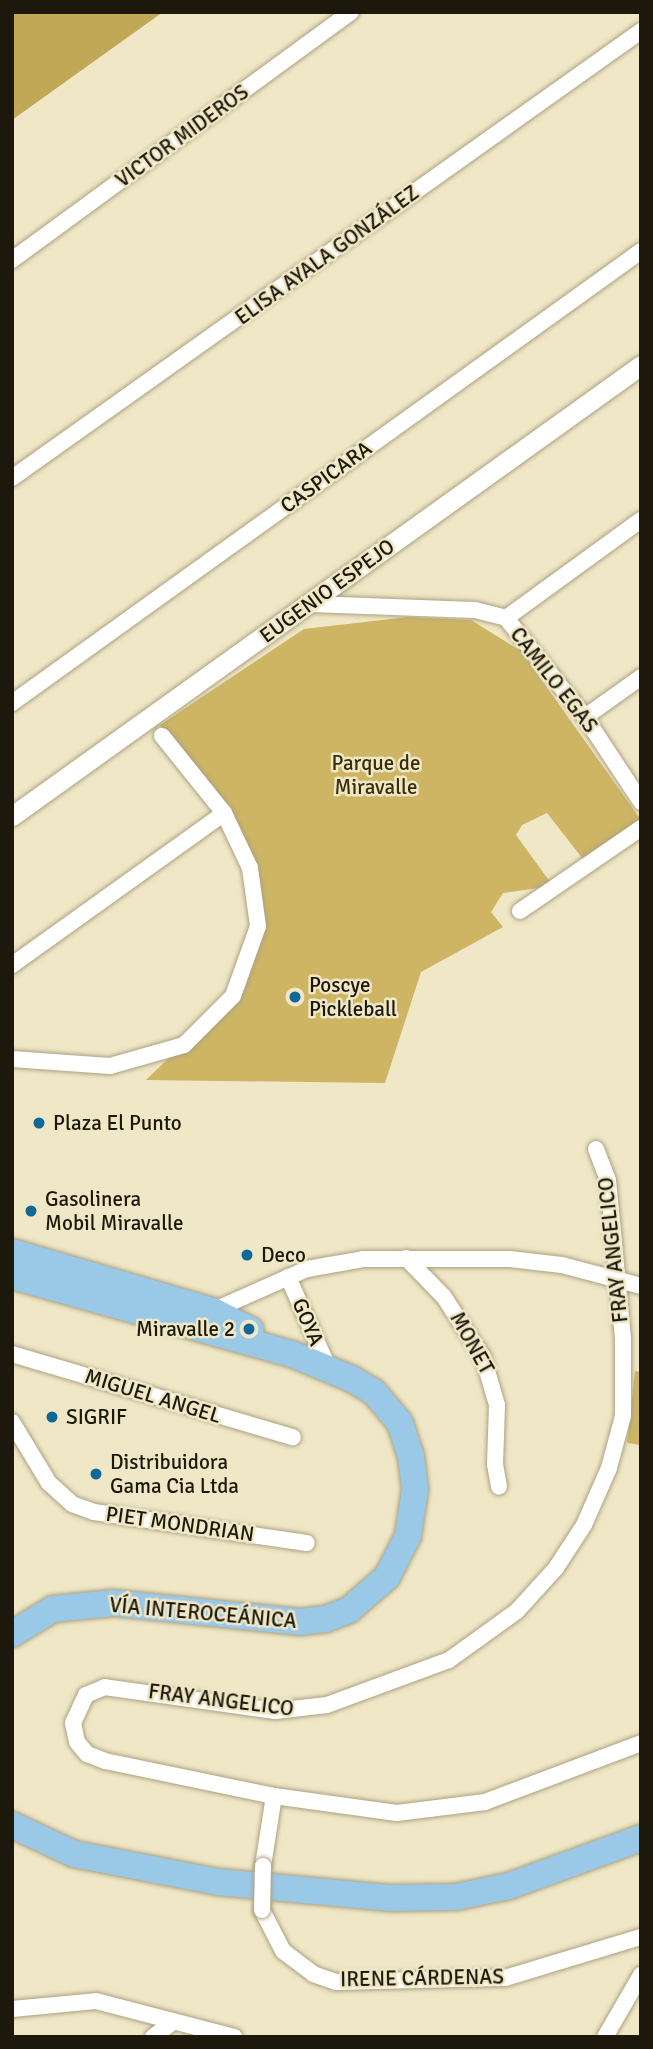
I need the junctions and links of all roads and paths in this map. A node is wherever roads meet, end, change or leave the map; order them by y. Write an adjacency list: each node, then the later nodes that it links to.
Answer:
1 (351, 12): 4 (street, VICTOR MIDEROS)
2 (641, 31): 6 (street, ELISA AYALA GONZÁLEZ)
3 (641, 251): 11 (street, CASPICARA)
4 (12, 260)
5 (641, 365): 8 (street, EUGENIO ESPEJO)
6 (12, 478)
7 (641, 520): 9 (street)
8 (310, 604): 9 (street, CAMILO EGAS); 16 (street, EUGENIO ESPEJO)
9 (506, 618): 12 (street, CAMILO EGAS)
10 (641, 677): 12 (street)
11 (12, 703)
12 (585, 717): 14 (street, CAMILO EGAS)
13 (162, 736): 15 (street)
14 (641, 802)
15 (224, 813): 19 (street); 20 (street)
16 (12, 816)
17 (641, 828): 18 (street)
18 (520, 911)
19 (12, 965)
20 (12, 1059)
21 (596, 1149): 26 (street, FRAY ANGELICO)
22 (12, 1252): 28 (main road, VÍA INTEROCEÁNICA)
23 (406, 1258): 25 (street); 26 (street); 35 (street, MONET)
24 (12, 1276): 29 (main road, VÍA INTEROCEÁNICA)
25 (288, 1277): 28 (street); 32 (street, GOYA)
26 (616, 1278): 27 (street); 39 (street, FRAY ANGELICO)
27 (641, 1286)
28 (213, 1311): 29 (street); 31 (main road, VÍA INTEROCEÁNICA)
29 (174, 1321): 31 (main road, VÍA INTEROCEÁNICA)
30 (12, 1354): 34 (street, MIGUEL ANGEL)
31 (292, 1354): 32 (main road, VÍA INTEROCEÁNICA)
32 (328, 1367): 37 (main road, VÍA INTEROCEÁNICA)
33 (12, 1422): 36 (street, PIET MONDRIAN)
34 (293, 1437)
35 (499, 1487)
36 (307, 1543)
37 (12, 1634)
38 (641, 1742): 39 (street, FRAY ANGELICO)
39 (274, 1796): 42 (street, IRENE CÁRDENAS, bridge)
40 (12, 1825): 41 (main road)
41 (641, 1838)
42 (641, 1937)
43 (641, 1975): 48 (street)
44 (12, 2009): 45 (street)
45 (173, 2022): 46 (street); 47 (street)
46 (153, 2037)
47 (234, 2037)
48 (605, 2037)

